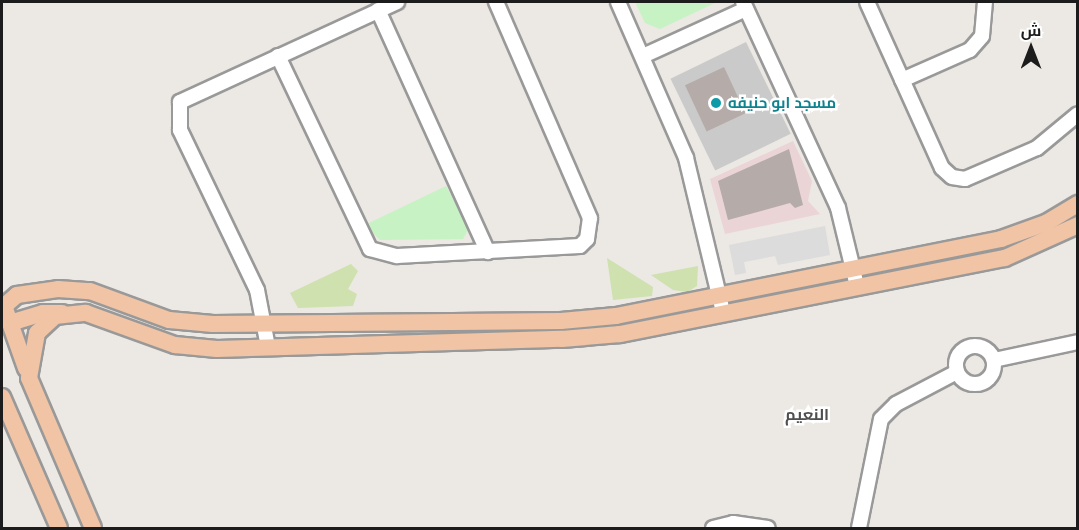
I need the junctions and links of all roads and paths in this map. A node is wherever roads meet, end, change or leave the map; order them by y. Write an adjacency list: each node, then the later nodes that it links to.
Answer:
1 (397, 2): 7 (street)
2 (496, 2): 14 (street)
3 (618, 2): 9 (street)
4 (867, 2): 10 (street)
5 (985, 2): 10 (street)
6 (745, 5): 9 (street); 15 (street)
7 (378, 10): 8 (street); 14 (street)
8 (278, 56): 14 (street); 20 (street)
9 (642, 56): 17 (street)
10 (902, 80): 11 (street)
11 (1077, 114)
12 (1077, 204): 15 (main road)
13 (1077, 225): 16 (main road)
14 (488, 252)
15 (852, 269): 16 (street); 17 (main road)
16 (856, 286): 17 (main road)
17 (722, 304): 20 (main road); 22 (main road)
18 (5, 312): 19 (main road); 20 (main road); 25 (main road)
19 (69, 313): 22 (main road); 25 (main road)
20 (266, 325): 22 (street)
21 (1077, 342): 23 (street)
22 (268, 347)
23 (994, 360): 24 (street); 24 (street)
24 (957, 372): 27 (street)
25 (29, 378): 29 (main road)
26 (2, 397): 28 (main road)
27 (860, 526)
28 (59, 528)
29 (93, 528)
30 (712, 528): 31 (street)
31 (768, 528)

